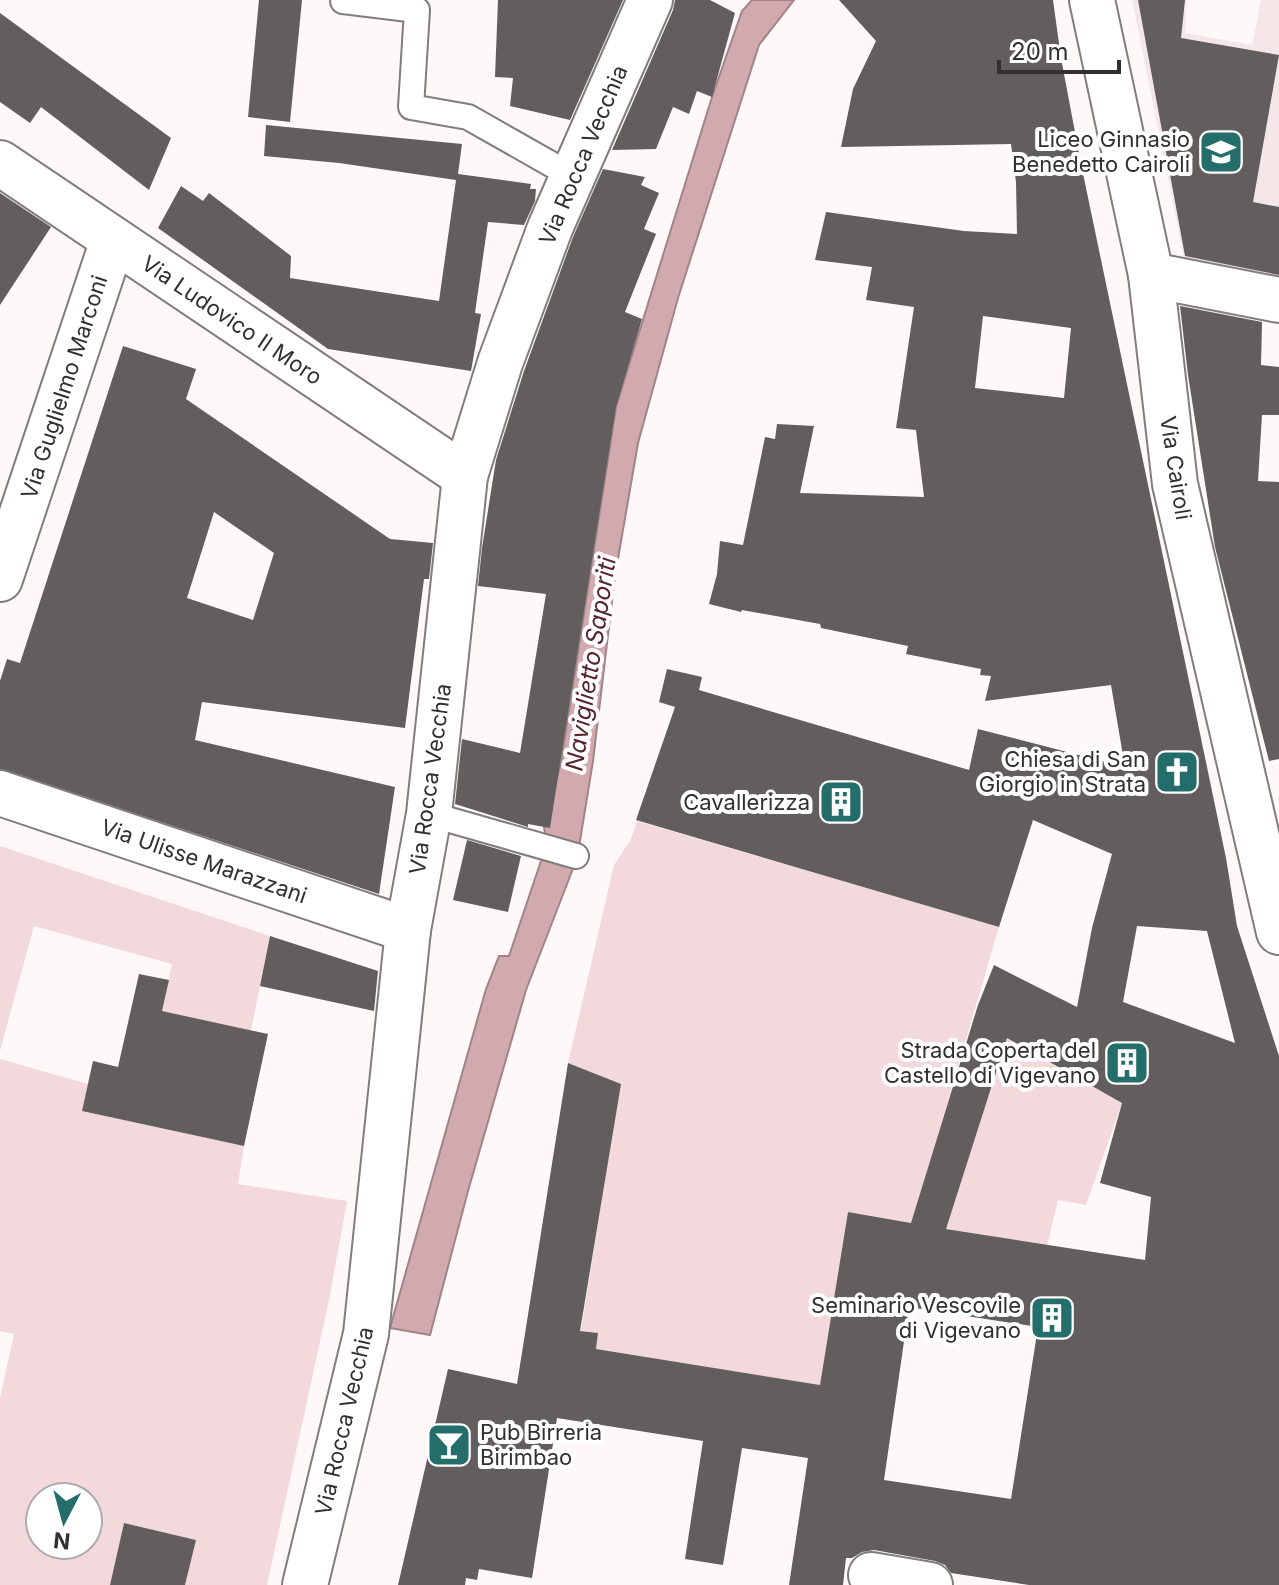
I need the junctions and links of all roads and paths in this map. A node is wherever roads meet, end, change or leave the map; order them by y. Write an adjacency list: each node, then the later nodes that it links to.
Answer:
1 (650, 0): 5 (street, Via Rocca Vecchia)
2 (1092, 0): 7 (street, Via Cairoli)
3 (343, 1): 5 (lane)
4 (0, 163): 6 (street, Via Ludovico Il Moro)
5 (572, 176): 9 (street, Via Rocca Vecchia)
6 (113, 240): 9 (street, Via Ludovico Il Moro); 10 (street, Via Guglielmo Marconi)
7 (1151, 275): 8 (street); 15 (street, Via Cairoli)
8 (1279, 300)
9 (465, 476): 12 (street, Via Rocca Vecchia)
10 (4, 553)
11 (0, 793): 14 (street, Via Ulisse Marazzani)
12 (429, 814): 13 (lane); 14 (street, Via Rocca Vecchia)
13 (576, 856)
14 (408, 930): 17 (street, Via Rocca Vecchia)
15 (1279, 932)
16 (871, 1575): 18 (street)
17 (305, 1585)
18 (930, 1585)

